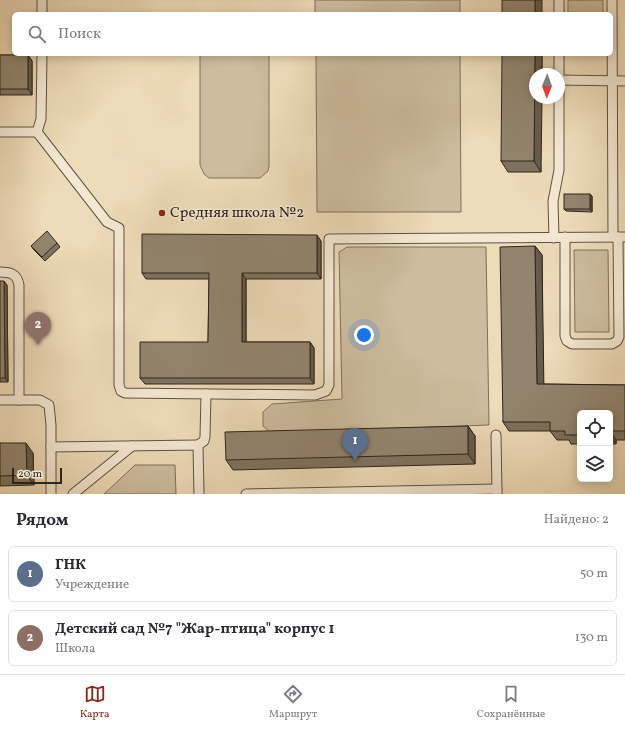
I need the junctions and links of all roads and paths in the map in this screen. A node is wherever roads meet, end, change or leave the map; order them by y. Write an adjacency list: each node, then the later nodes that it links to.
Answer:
1 (42, 0): 4 (lane)
2 (560, 0): 5 (lane)
3 (612, 0): 6 (lane)
4 (42, 12)
5 (559, 12)
6 (612, 12)
7 (42, 56): 16 (lane)
8 (559, 56): 10 (lane)
9 (612, 56): 12 (lane)
10 (559, 68)
11 (565, 80): 12 (lane)
12 (612, 81): 13 (lane); 17 (lane)
13 (625, 81)
14 (559, 104): 18 (lane)
15 (0, 132): 16 (lane)
16 (37, 132): 21 (lane)
17 (619, 237): 19 (lane); 19 (lane)
18 (554, 238): 19 (lane); 21 (lane)
19 (565, 238)
20 (0, 272): 23 (lane)
21 (206, 394): 25 (lane)
22 (0, 400): 23 (lane)
23 (19, 400): 27 (lane)
24 (496, 435): 28 (lane)
25 (198, 444): 26 (lane); 31 (lane)
26 (132, 446): 27 (lane); 30 (lane)
27 (51, 447): 29 (lane)
28 (497, 491): 32 (lane)
29 (51, 494)
30 (74, 494)
31 (199, 494)
32 (246, 494)

